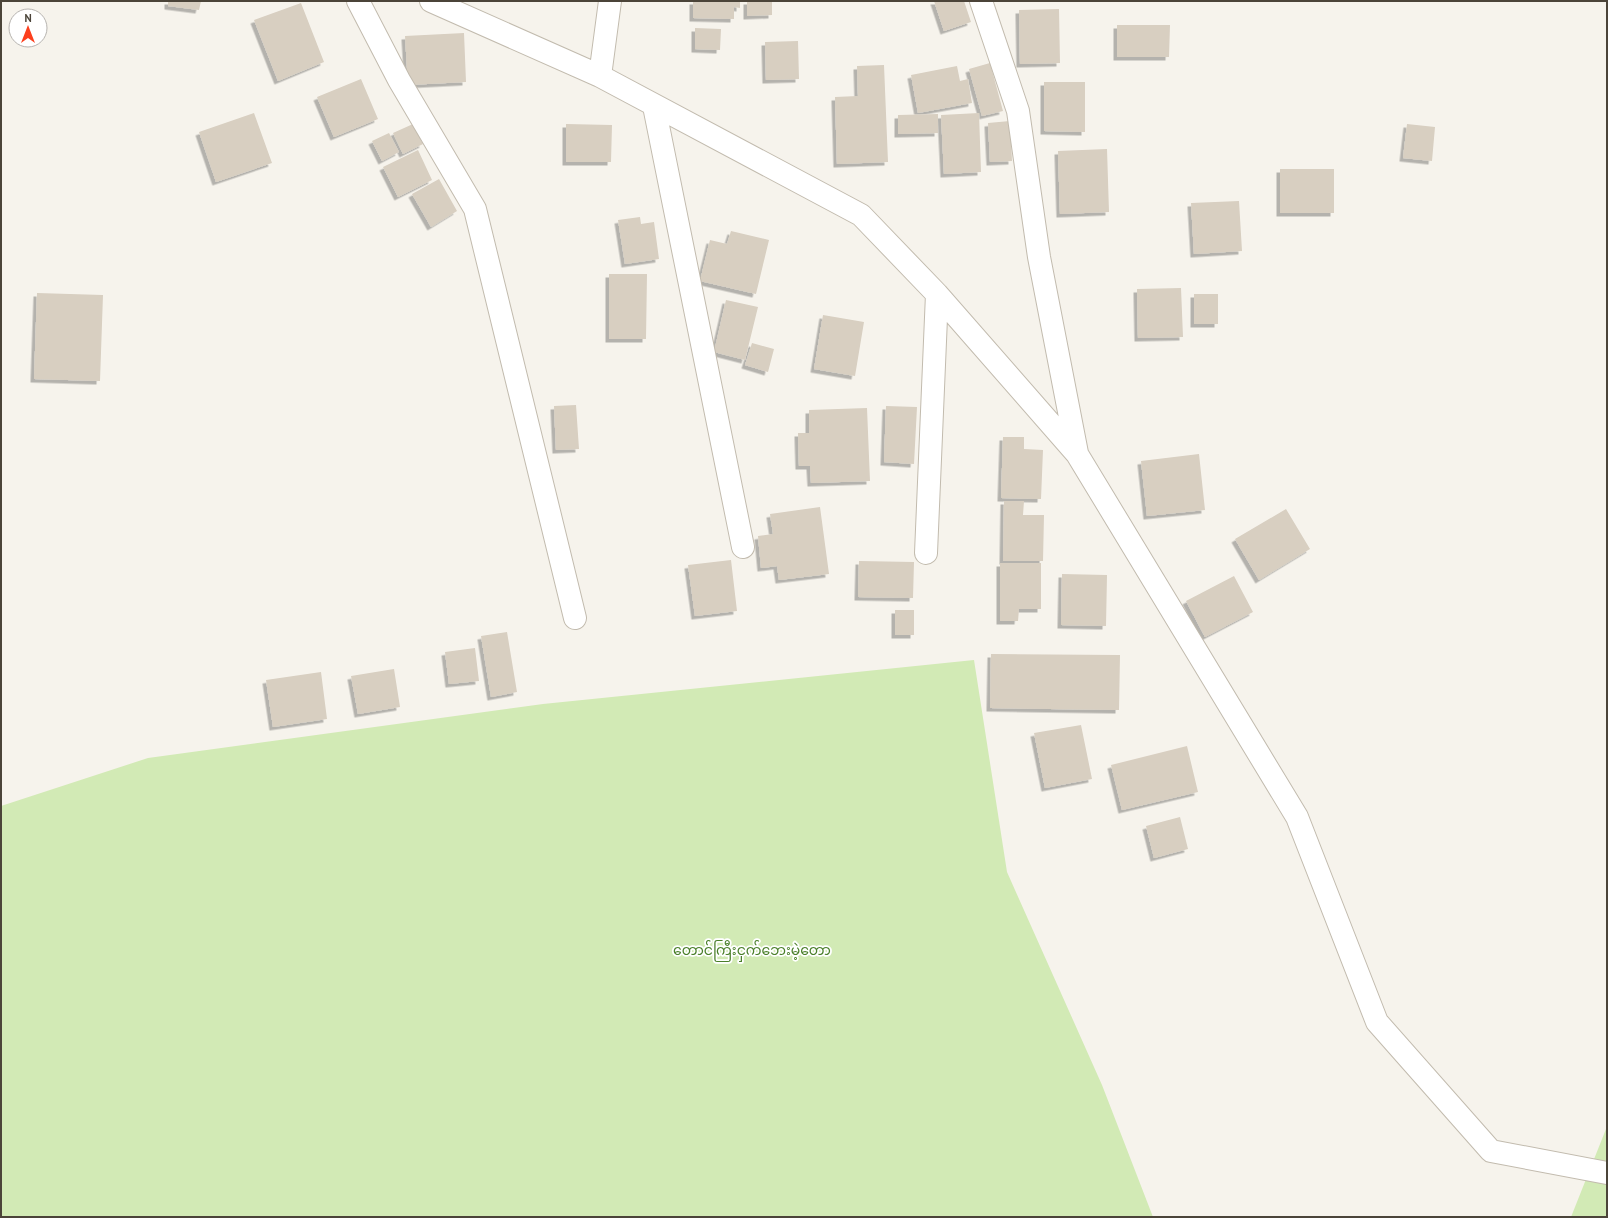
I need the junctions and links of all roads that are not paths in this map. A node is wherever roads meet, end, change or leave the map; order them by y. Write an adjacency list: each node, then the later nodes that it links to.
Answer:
1 (358, 1): 11 (street)
2 (431, 1): 5 (street)
3 (610, 1): 5 (street)
4 (981, 1): 8 (street)
5 (600, 76): 6 (street)
6 (654, 106): 7 (street); 9 (street)
7 (937, 294): 8 (street); 10 (street)
8 (1077, 454): 12 (street)
9 (743, 547)
10 (926, 554)
11 (575, 618)
12 (1607, 1173)

